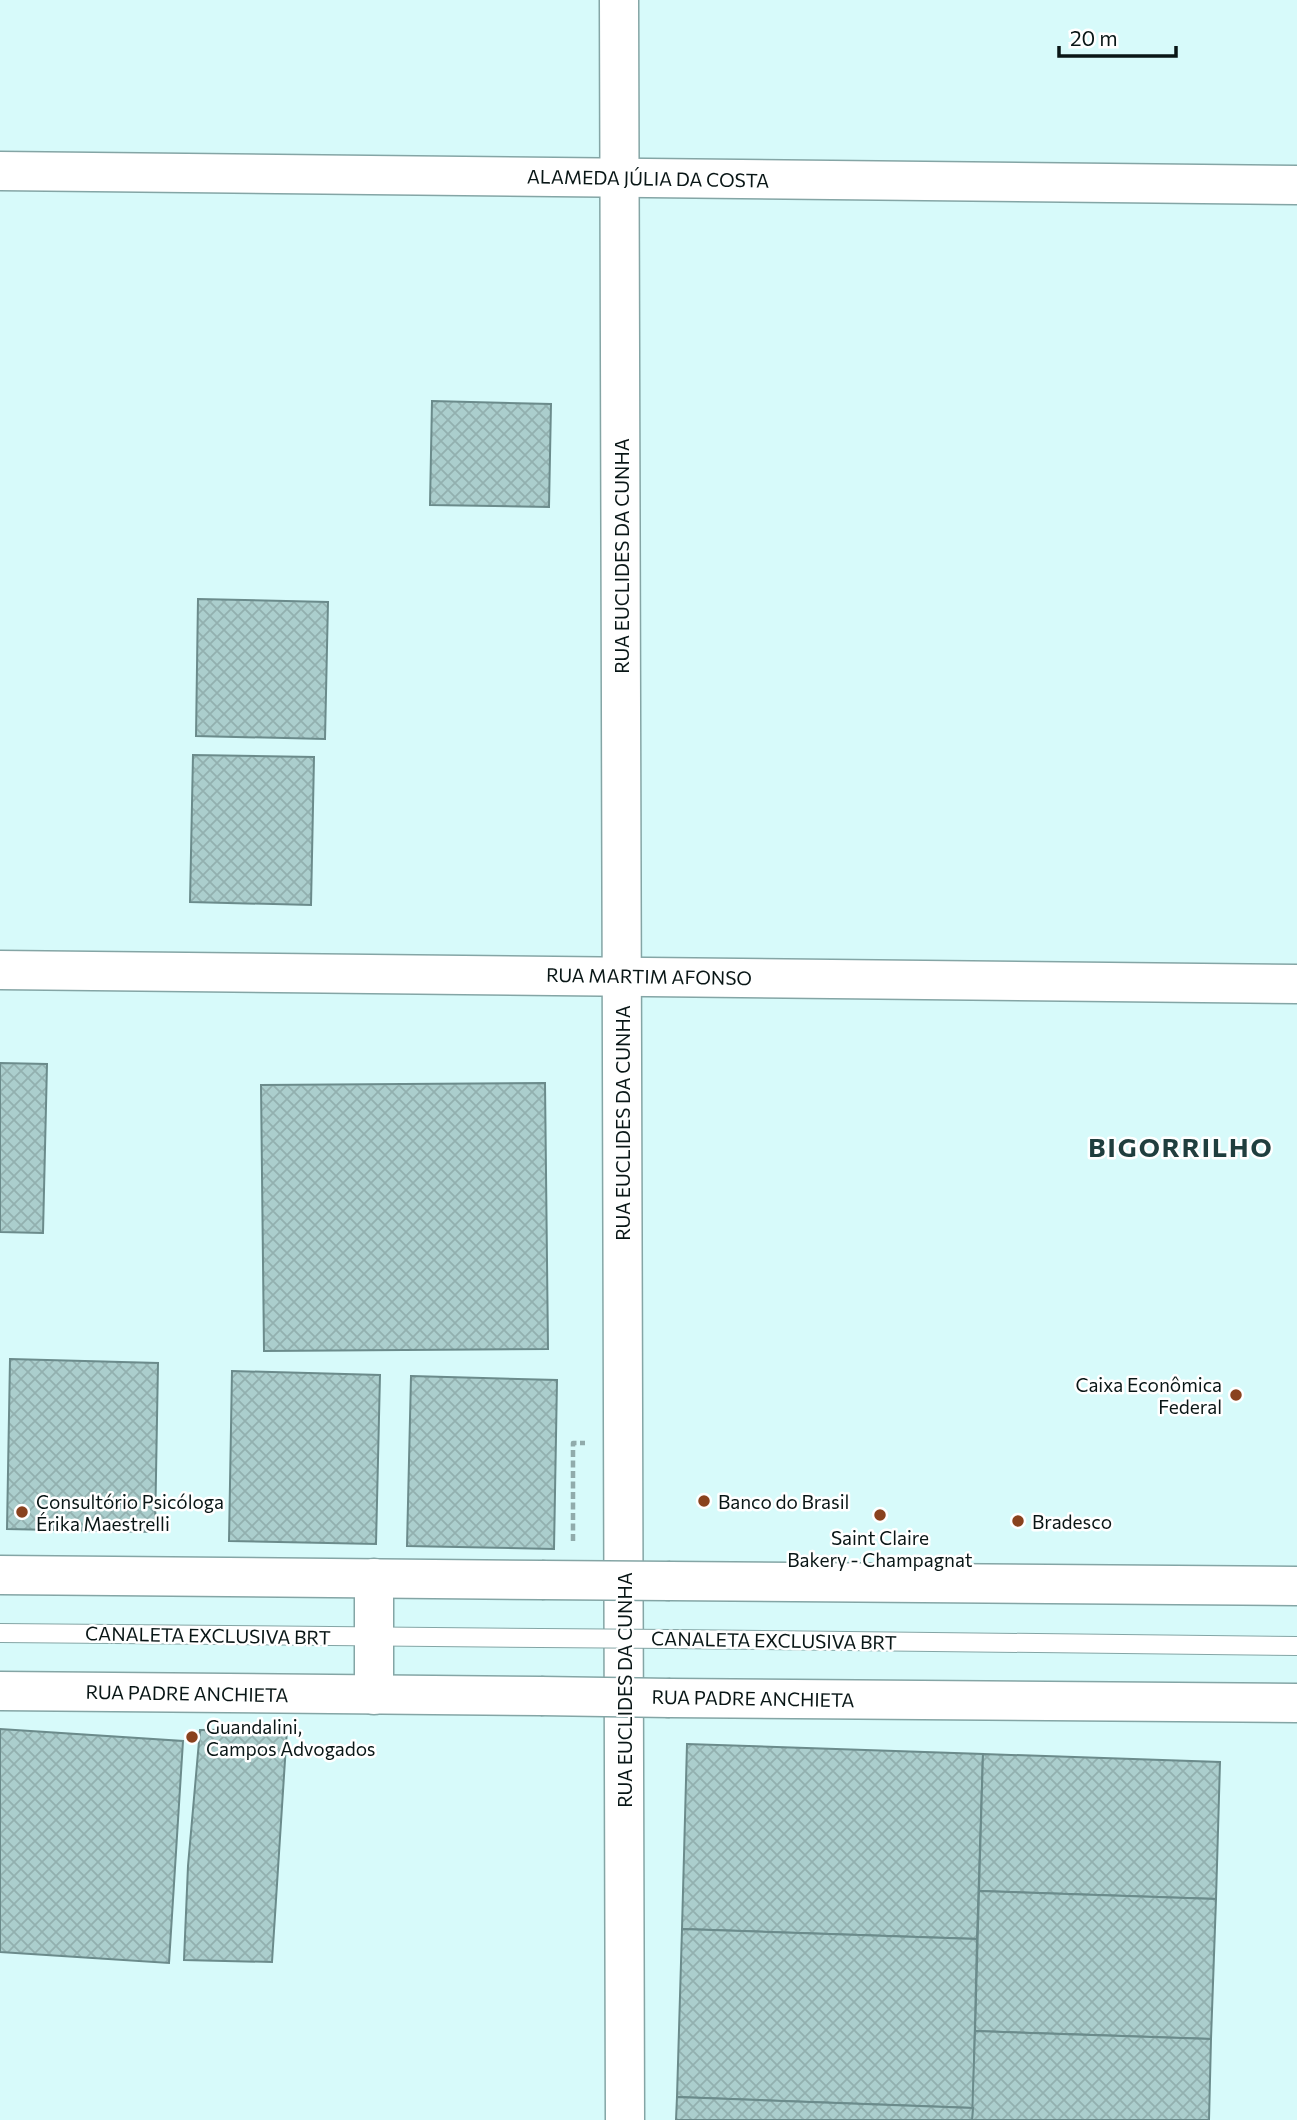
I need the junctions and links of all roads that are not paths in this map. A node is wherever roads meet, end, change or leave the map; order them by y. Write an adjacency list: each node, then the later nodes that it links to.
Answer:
1 (619, 0): 3 (street, RUA EUCLIDES DA CUNHA)
2 (0, 171): 3 (street, ALAMEDA JÚLIA DA COSTA)
3 (620, 178): 4 (street, ALAMEDA JÚLIA DA COSTA); 6 (street, RUA EUCLIDES DA CUNHA)
4 (1297, 185)
5 (0, 970): 6 (street, RUA MARTIM AFONSO)
6 (622, 976): 7 (street, RUA MARTIM AFONSO); 17 (street, RUA EUCLIDES DA CUNHA)
7 (1297, 984)
8 (0, 1575): 9 (street)
9 (374, 1578): 10 (street, bridge); 12 (street)
10 (1297, 1587)
11 (0, 1633): 12 (lane, CANALETA EXCLUSIVA BRT)
12 (374, 1637): 13 (lane, CANALETA EXCLUSIVA BRT, bridge); 15 (street)
13 (1297, 1646)
14 (0, 1691): 15 (street, RUA PADRE ANCHIETA)
15 (374, 1695): 16 (street, RUA PADRE ANCHIETA, bridge)
16 (1297, 1703)
17 (625, 2120)

